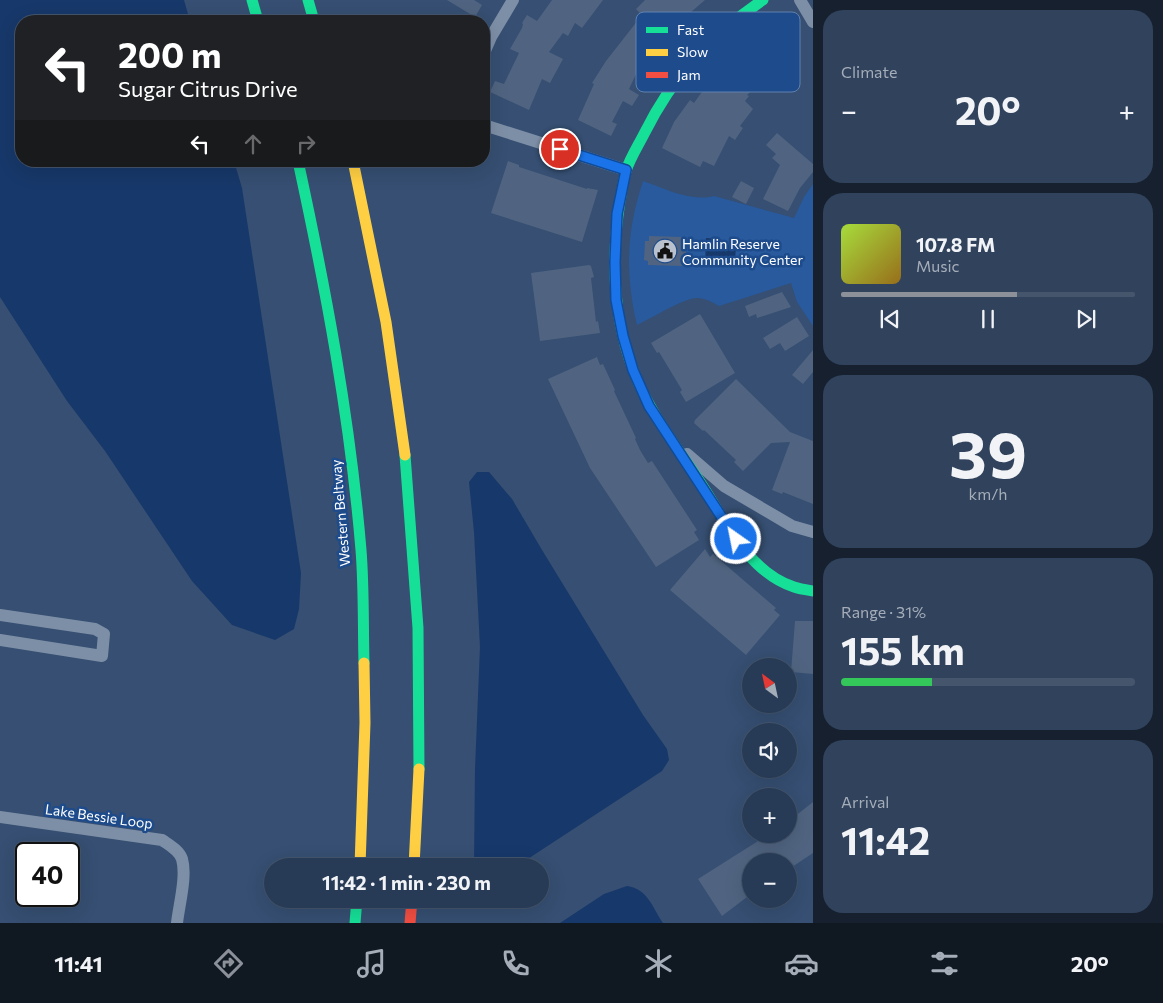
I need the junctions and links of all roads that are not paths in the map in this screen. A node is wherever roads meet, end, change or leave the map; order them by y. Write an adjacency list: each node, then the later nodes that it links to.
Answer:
1 (252, 0): 7 (main road)
2 (308, 0): 8 (main road)
3 (513, 0): 10 (street)
4 (763, 0): 6 (main road)
5 (800, 0): 9 (street)
6 (744, 12)
7 (256, 15)
8 (312, 15)
9 (813, 22)
10 (490, 39)
11 (668, 92): 15 (main road)
12 (490, 127): 15 (street)
13 (299, 167): 22 (main road, Western Beltway)
14 (354, 167): 23 (main road)
15 (626, 170): 16 (main road)
16 (676, 444): 17 (street); 18 (main road)
17 (813, 532)
18 (813, 591)
19 (0, 615): 20 (street)
20 (0, 640)
21 (0, 817): 26 (street, Lake Bessie Loop)
22 (360, 858)
23 (414, 858)
24 (356, 908): 27 (main road)
25 (411, 908): 28 (main road)
26 (177, 923)
27 (355, 923)
28 (410, 923)

